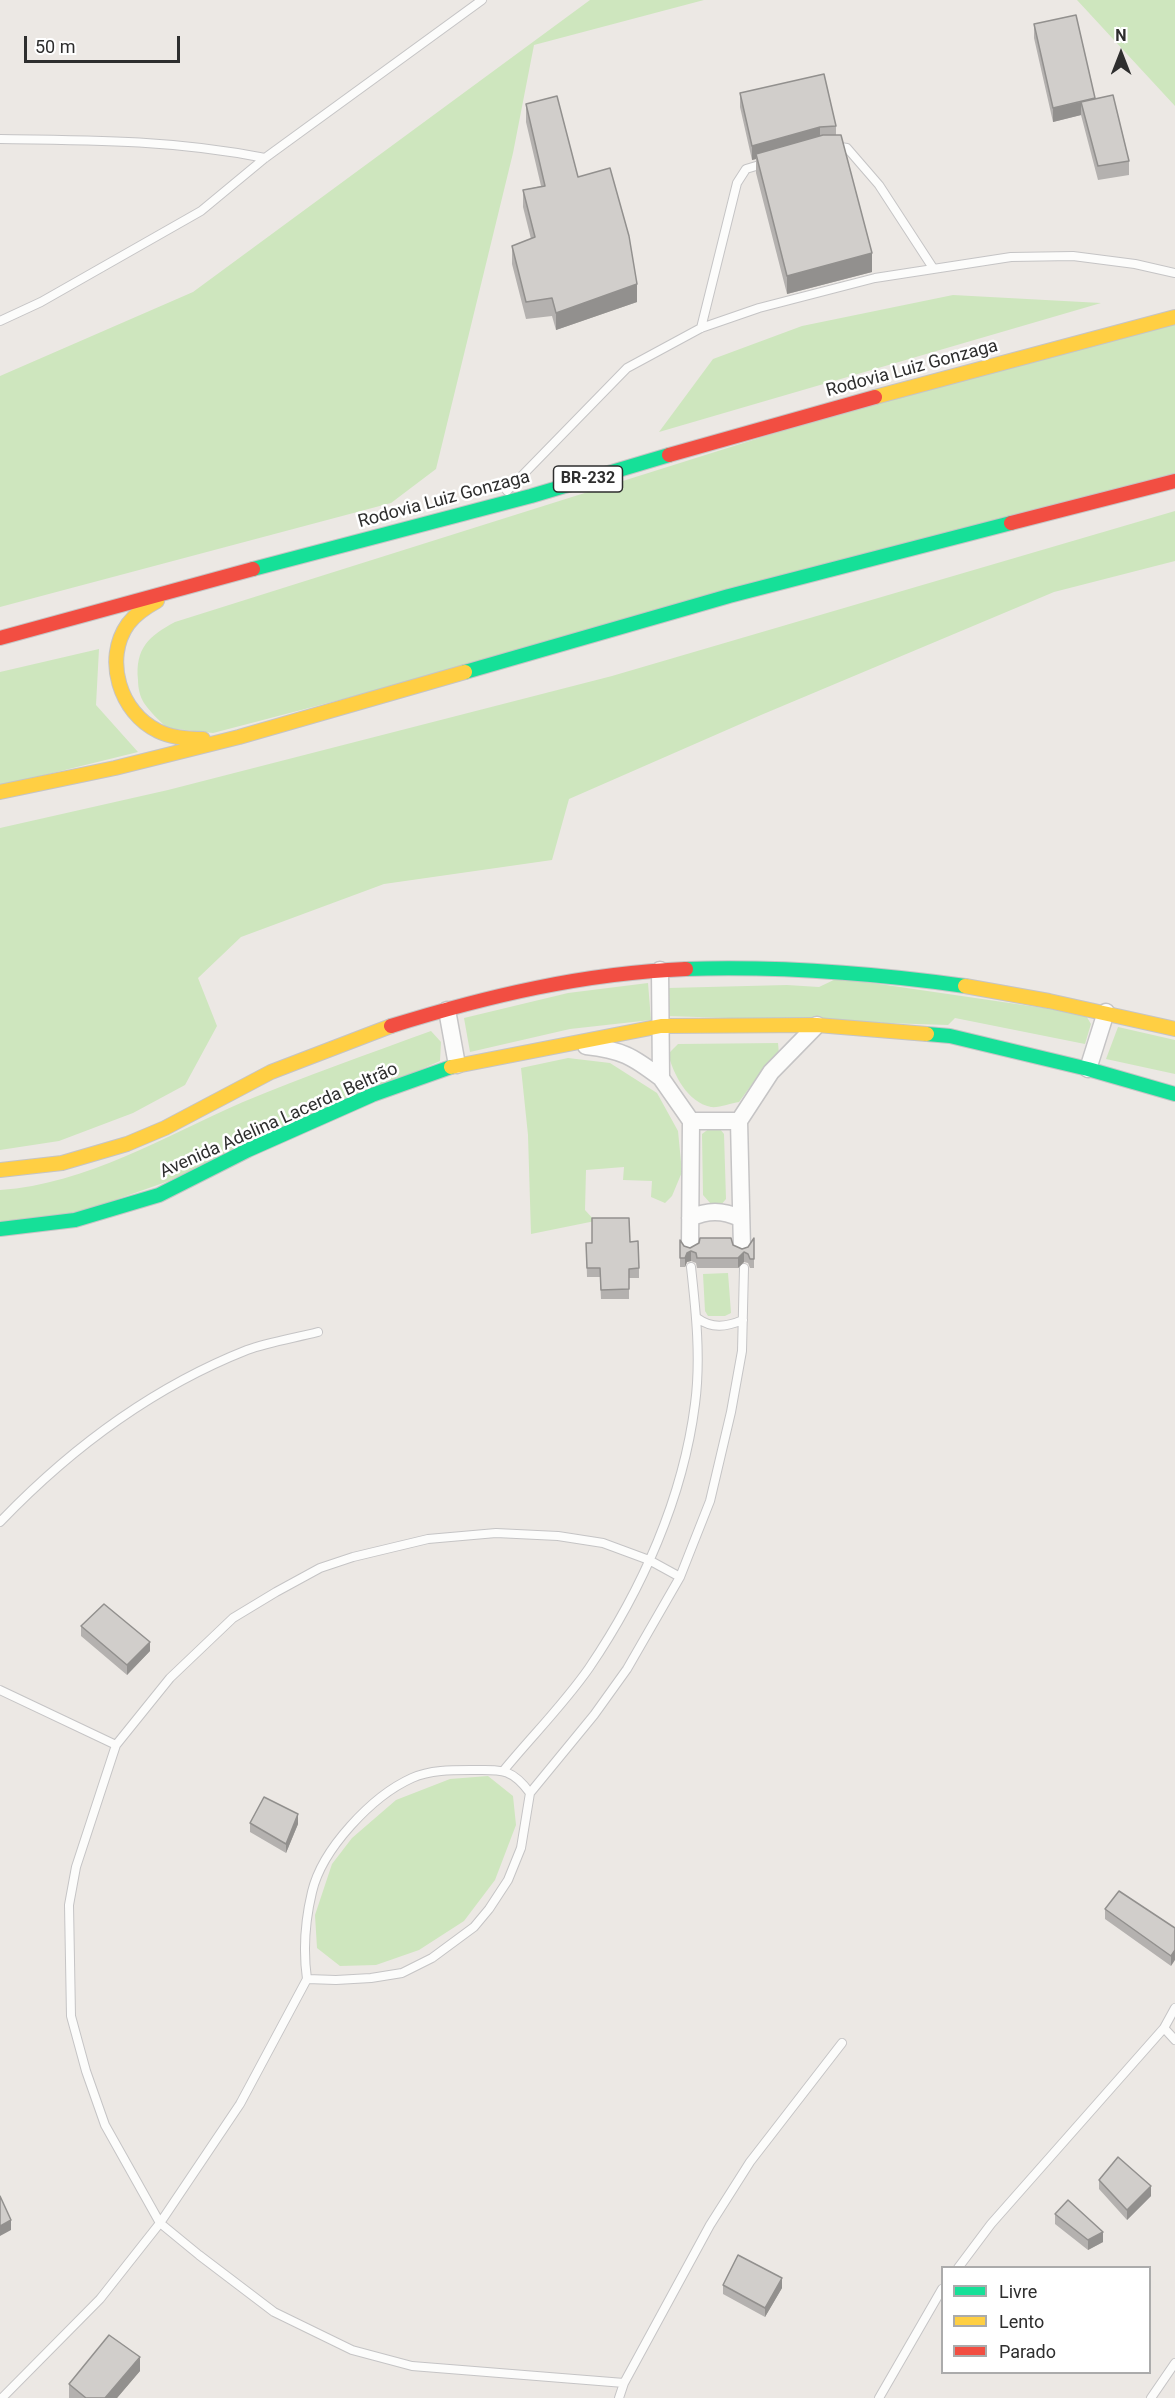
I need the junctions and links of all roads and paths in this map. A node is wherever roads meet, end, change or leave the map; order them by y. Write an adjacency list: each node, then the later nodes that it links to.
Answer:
1 (482, 0): 4 (lane)
2 (0, 139): 4 (lane)
3 (822, 147): 6 (lane)
4 (265, 158): 9 (lane)
5 (776, 159): 10 (lane)
6 (933, 268): 7 (lane); 10 (lane)
7 (1175, 273)
8 (1175, 317): 12 (main road, Rodovia Luiz Gonzaga / BR-232)
9 (0, 321)
10 (701, 328): 12 (lane)
11 (1175, 482): 15 (main road)
12 (491, 508): 13 (main road, Rodovia Luiz Gonzaga / BR-232)
13 (203, 584): 14 (main road, Rodovia Luiz Gonzaga / BR-232); 15 (main road)
14 (0, 638)
15 (239, 737): 16 (main road)
16 (0, 792)
17 (660, 970): 18 (main road); 19 (main road); 21 (street)
18 (447, 1010): 24 (street); 30 (main road)
19 (1106, 1012): 22 (main road); 25 (street)
20 (817, 1025): 21 (main road, Avenida Adelina Lacerda Beltrão); 25 (main road, Avenida Adelina Lacerda Beltrão); 29 (street)
21 (661, 1026): 23 (main road, Avenida Adelina Lacerda Beltrão); 26 (street)
22 (1175, 1029)
23 (564, 1043): 24 (main road, Avenida Adelina Lacerda Beltrão); 26 (street)
24 (457, 1065): 33 (main road, Avenida Adelina Lacerda Beltrão)
25 (1088, 1069): 27 (main road, Avenida Adelina Lacerda Beltrão)
26 (661, 1077): 28 (street)
27 (1175, 1094)
28 (691, 1120): 29 (street); 31 (street)
29 (739, 1120): 32 (street)
30 (0, 1170)
31 (690, 1218): 32 (street); 34 (street)
32 (740, 1218): 35 (street)
33 (0, 1229)
34 (690, 1248)
35 (742, 1248)
36 (691, 1268): 38 (lane)
37 (744, 1268): 39 (lane)
38 (697, 1318): 39 (lane); 42 (lane)
39 (743, 1320): 43 (lane)
40 (318, 1332): 41 (lane)
41 (0, 1522)
42 (649, 1560): 43 (lane); 45 (lane); 46 (lane)
43 (680, 1578): 47 (lane)
44 (0, 1690): 45 (lane)
45 (116, 1745): 53 (lane)
46 (504, 1770): 47 (lane); 48 (lane)
47 (530, 1792): 48 (lane)
48 (307, 1979): 53 (lane)
49 (1175, 2008): 50 (lane)
50 (1164, 2028): 51 (lane); 54 (lane)
51 (1175, 2040)
52 (842, 2043): 57 (lane)
53 (160, 2223): 57 (lane); 58 (lane)
54 (960, 2266)
55 (941, 2291): 60 (lane)
56 (1175, 2363): 61 (lane)
57 (624, 2383): 59 (lane)
58 (1, 2398)
59 (619, 2398)
60 (879, 2398)
61 (1151, 2398)

